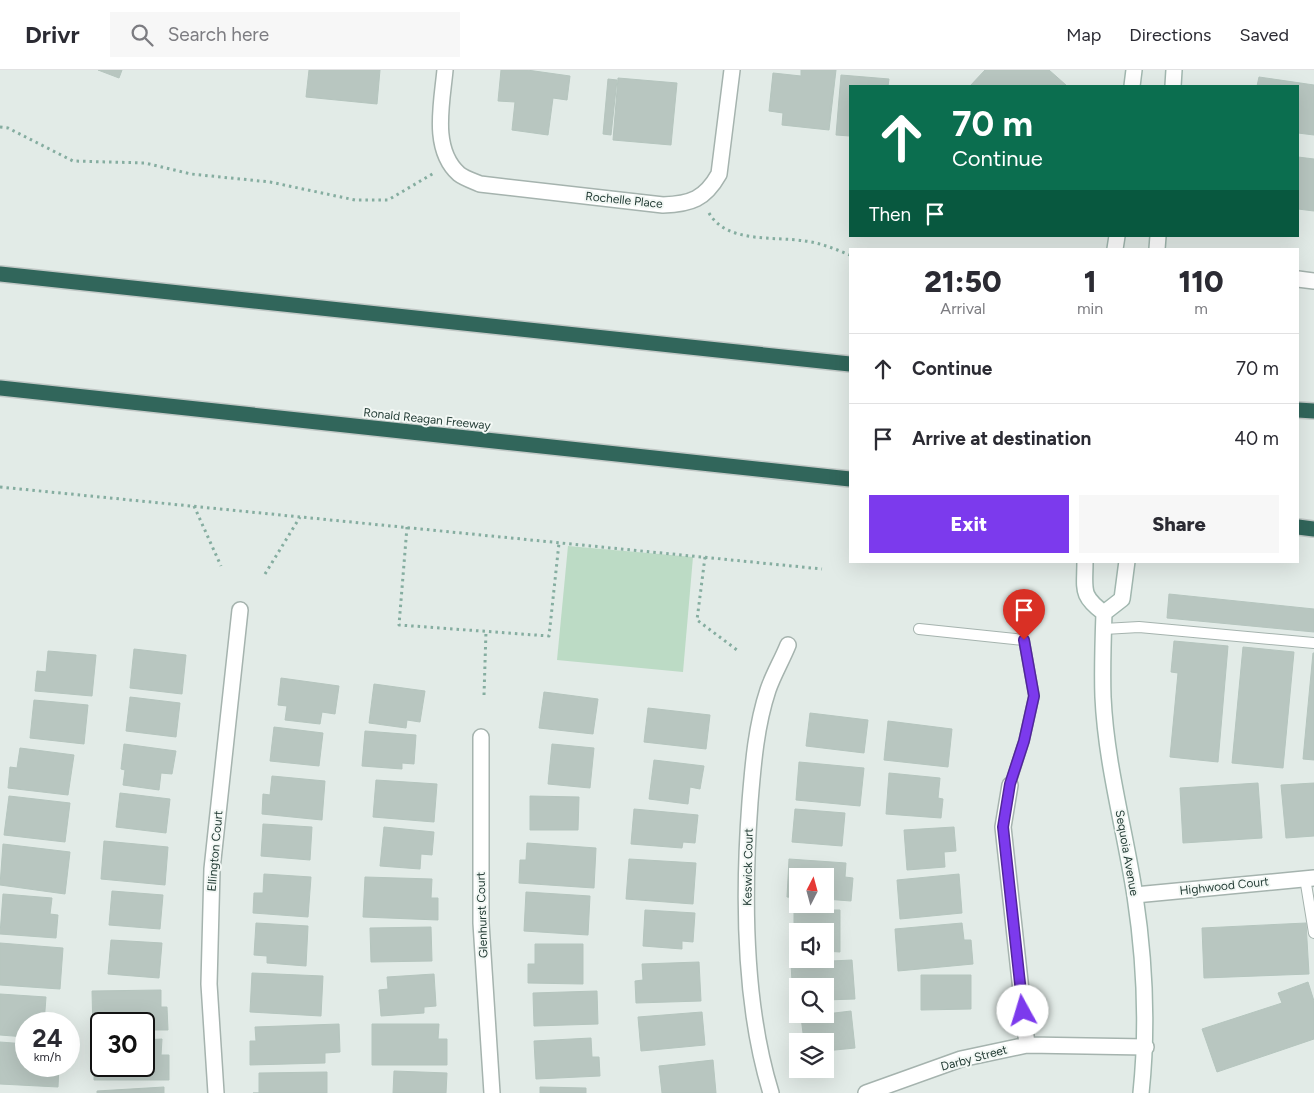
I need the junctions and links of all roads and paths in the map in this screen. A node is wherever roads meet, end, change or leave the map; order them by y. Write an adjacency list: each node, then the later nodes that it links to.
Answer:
1 (445, 70): 8 (street)
2 (732, 70): 9 (street)
3 (1134, 70): 5 (street)
4 (1174, 70): 6 (street)
5 (1132, 85)
6 (1173, 85)
7 (0, 128): 8 (path)
8 (449, 163): 9 (street, Rochelle Place)
9 (700, 197): 10 (path)
10 (849, 255)
11 (0, 274): 14 (highway)
12 (1299, 279): 13 (street)
13 (1314, 281)
14 (849, 364)
15 (0, 388): 18 (highway, Ronald Reagan Freeway)
16 (1299, 410): 17 (highway)
17 (1314, 411)
18 (849, 479)
19 (0, 487): 20 (path)
20 (194, 506): 21 (path); 29 (path)
21 (300, 517): 22 (path); 31 (path)
22 (407, 527): 25 (path); 36 (path)
23 (1299, 527): 24 (highway)
24 (1314, 529)
25 (559, 542): 26 (path); 36 (path)
26 (705, 557): 30 (path); 39 (path)
27 (1085, 563): 33 (street)
28 (1127, 563): 33 (street)
29 (221, 566)
30 (822, 569)
31 (265, 574)
32 (240, 610): 48 (street, Ellington Court)
33 (1104, 614): 35 (street, Sequoia Avenue)
34 (919, 629): 42 (lane)
35 (1104, 629): 37 (lane); 44 (street, Sequoia Avenue)
36 (486, 631): 40 (path)
37 (1314, 643)
38 (788, 645): 50 (street, Keswick Court)
39 (737, 650)
40 (484, 694)
41 (481, 737): 49 (street, Glenhurst Court)
42 (1010, 784): 46 (street)
43 (1310, 878): 44 (street, Highwood Court); 45 (lane)
44 (1134, 895): 47 (street, Sequoia Avenue)
45 (1314, 933)
46 (1026, 1045): 47 (street, Darby Street); 51 (street, Darby Street)
47 (1146, 1047): 52 (street, Sequoia Avenue)
48 (216, 1093)
49 (492, 1093)
50 (771, 1093)
51 (866, 1093)
52 (1142, 1093)

